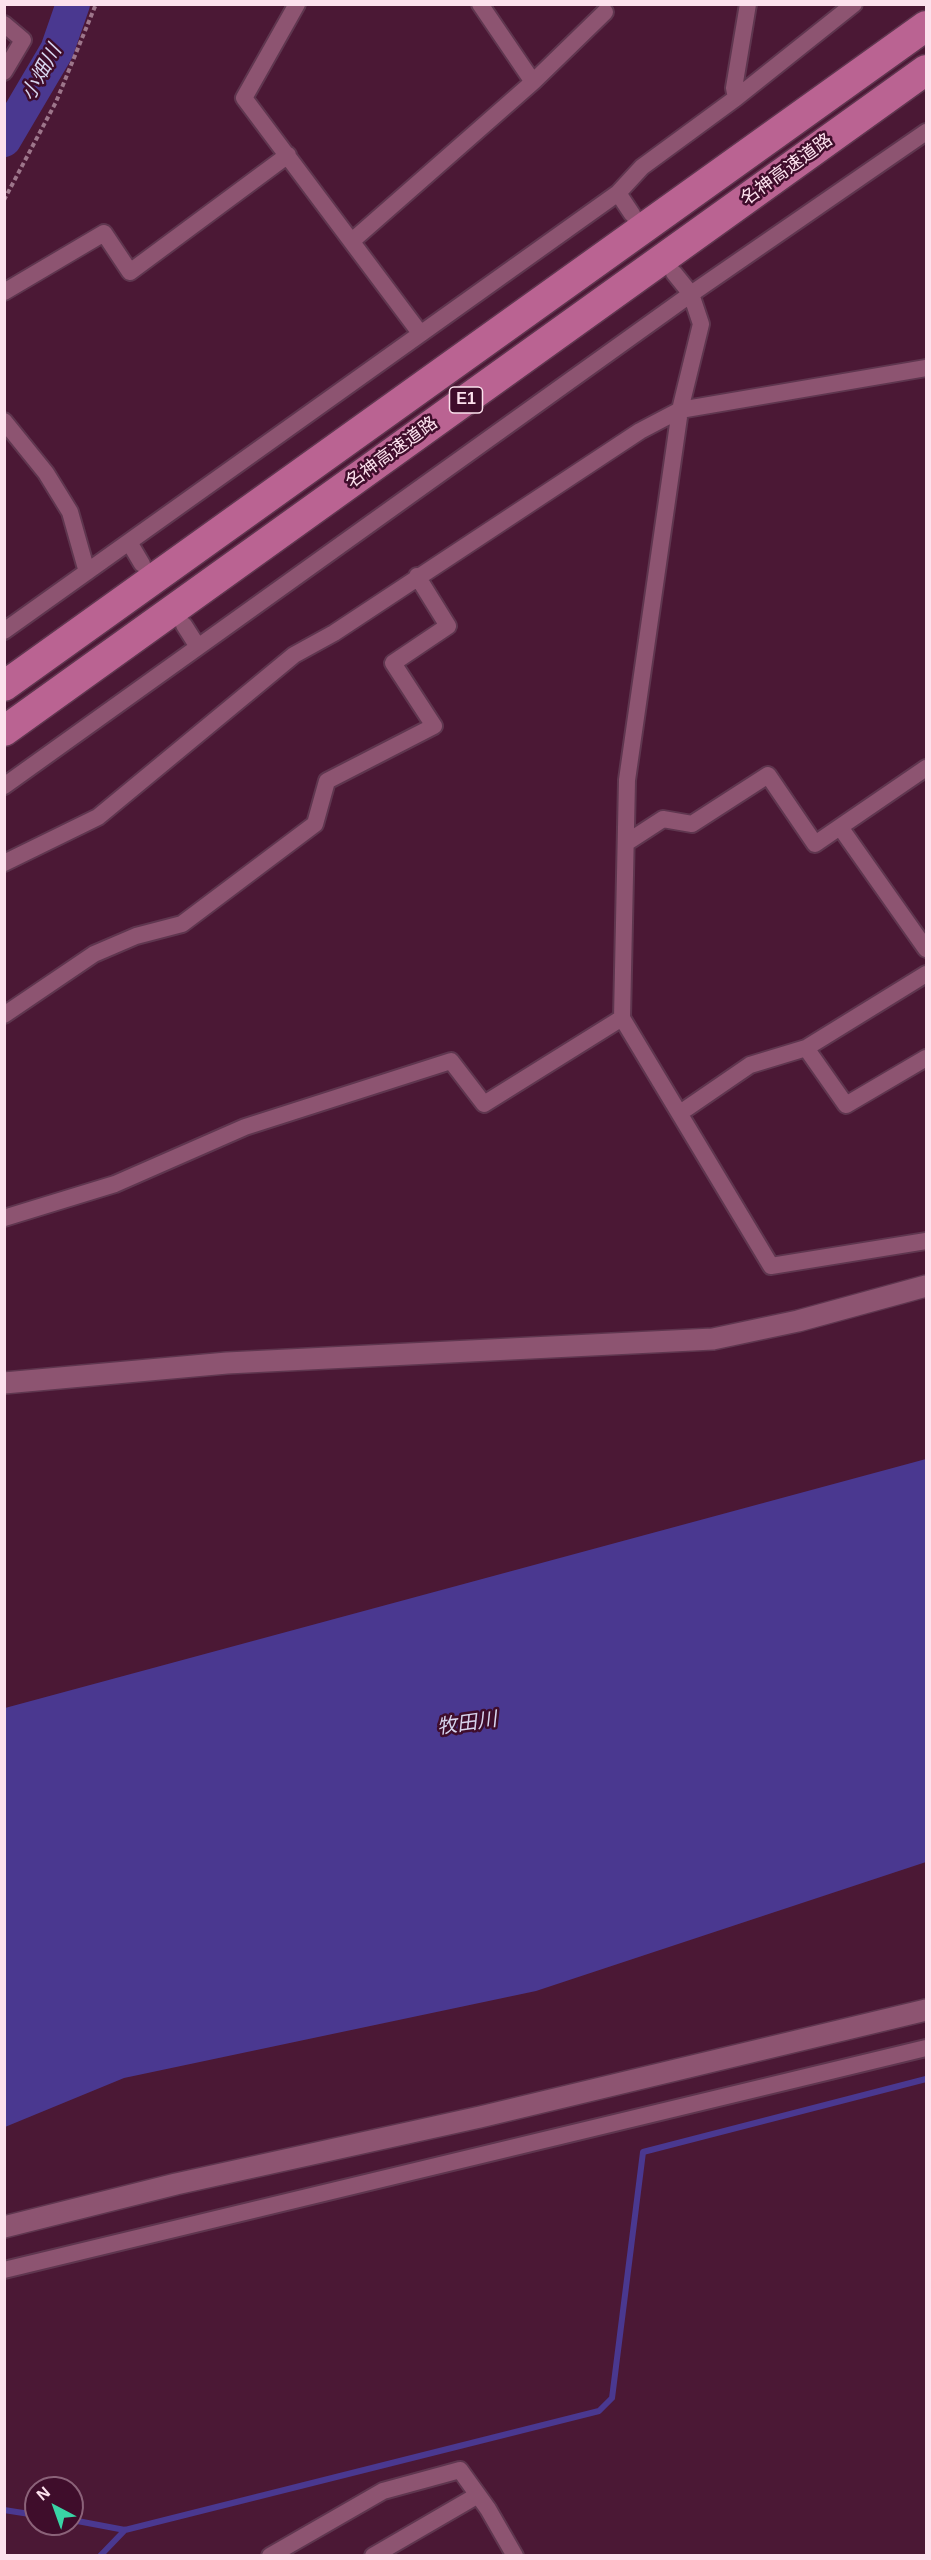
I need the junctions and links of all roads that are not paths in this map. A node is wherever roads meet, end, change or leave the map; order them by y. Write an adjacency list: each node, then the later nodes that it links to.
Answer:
1 (297, 4): 13 (street)
2 (480, 4): 10 (street)
3 (748, 4): 11 (street)
4 (854, 4): 11 (street)
5 (605, 12): 10 (street)
6 (4, 24): 8 (street)
7 (921, 30): 31 (highway, 名神高速道路 / E1)
8 (4, 72)
9 (923, 73): 32 (highway, 名神高速道路 / E1)
10 (534, 82): 16 (street)
11 (736, 98): 14 (street)
12 (927, 132): 19 (street)
13 (288, 155): 16 (street); 18 (street)
14 (618, 193): 15 (street); 20 (street)
15 (632, 214)
16 (351, 241): 20 (street)
17 (674, 273): 19 (street)
18 (4, 292)
19 (691, 294): 22 (street); 30 (street)
20 (420, 333): 24 (street)
21 (927, 368): 22 (street)
22 (680, 410): 27 (street); 36 (street)
23 (4, 421): 26 (street)
24 (129, 542): 25 (street); 26 (street)
25 (142, 564)
26 (87, 572): 29 (street)
27 (417, 576): 37 (street); 40 (street)
28 (184, 626): 30 (street)
29 (4, 631)
30 (198, 647): 34 (street)
31 (4, 686)
32 (4, 731)
33 (927, 768): 35 (street)
34 (4, 786)
35 (840, 827): 36 (street); 38 (street)
36 (626, 843): 41 (street)
37 (4, 863)
38 (927, 949)
39 (927, 974): 42 (street)
40 (4, 1015)
41 (622, 1018): 44 (street); 45 (street)
42 (806, 1048): 43 (street); 44 (street)
43 (927, 1058)
44 (680, 1113): 46 (street)
45 (4, 1218)
46 (927, 1241)
47 (927, 1286): 48 (street)
48 (4, 1383)
49 (927, 2010): 51 (street)
50 (927, 2048): 52 (street)
51 (4, 2227)
52 (4, 2270)
53 (478, 2495): 54 (street); 55 (street); 56 (street)
54 (270, 2556)
55 (373, 2556)
56 (515, 2556)

